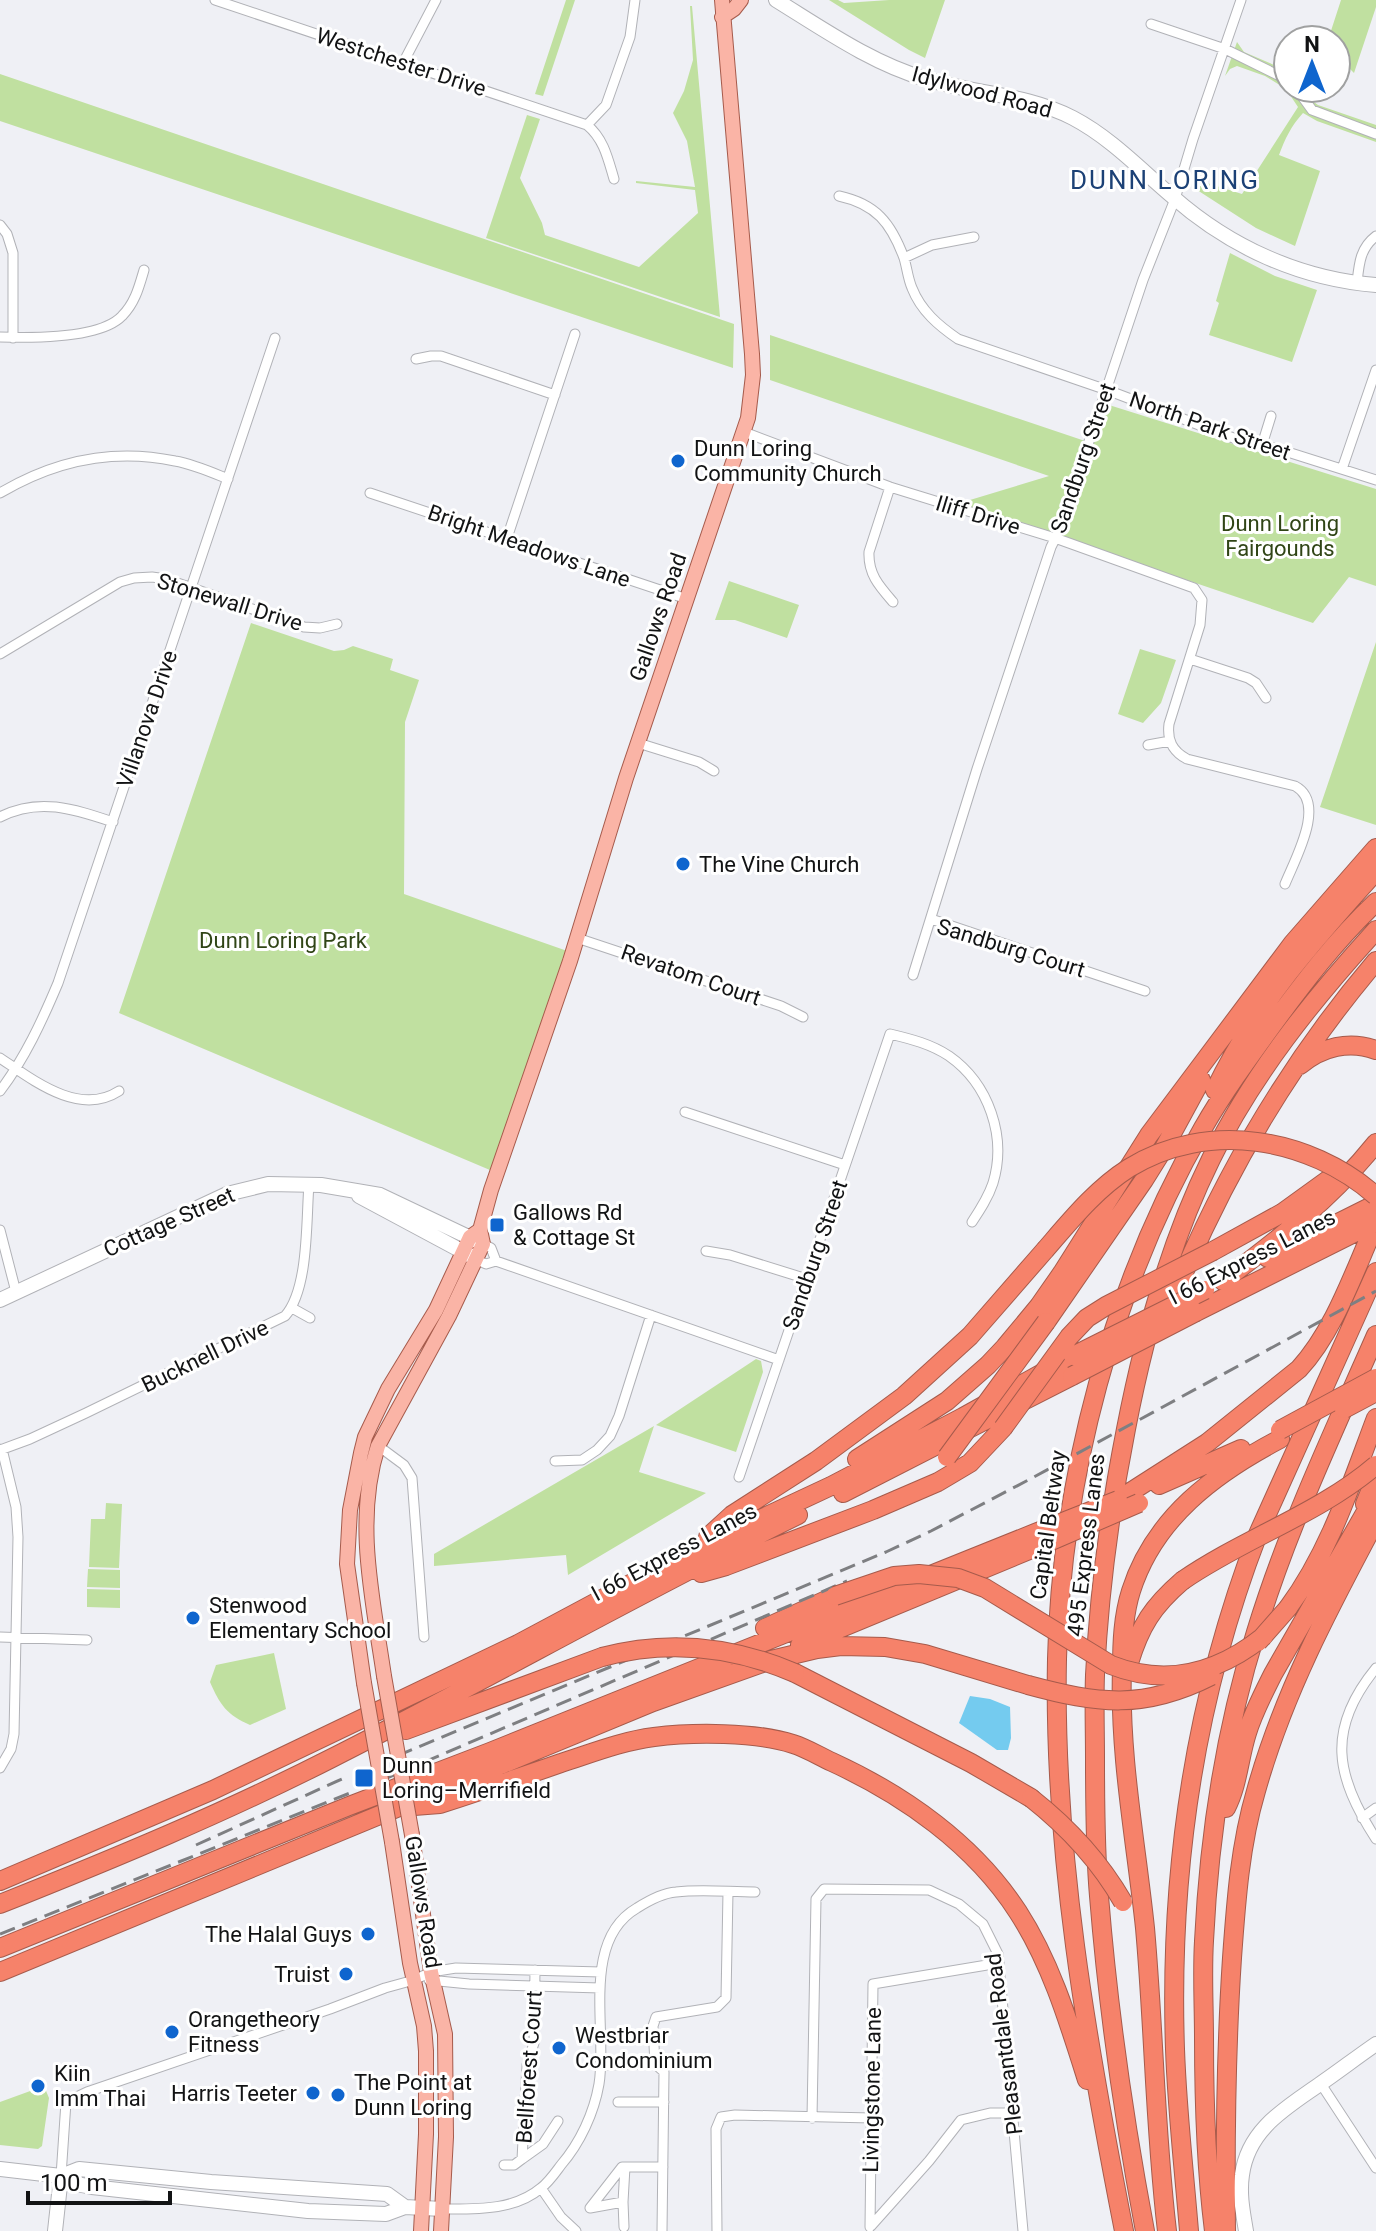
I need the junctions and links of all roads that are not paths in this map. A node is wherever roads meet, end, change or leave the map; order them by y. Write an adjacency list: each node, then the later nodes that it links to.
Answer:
1 (215, 0): 13 (street, Westchester Drive)
2 (436, 0): 13 (street)
3 (635, 0): 16 (street)
4 (722, 0): 9 (main road, Gallows Road)
5 (741, 0): 9 (main road)
6 (776, 0): 11 (main road, Idylwood Road)
7 (796, 0): 11 (main road, Idylwood Road)
8 (1241, 0): 12 (street, Sandburg Street)
9 (722, 17): 37 (main road, Gallows Road)
10 (1151, 24): 12 (street)
11 (834, 35): 20 (main road, Idylwood Road)
12 (1225, 49): 14 (street); 20 (street, Sandburg Street)
13 (403, 63): 16 (street, Westchester Drive)
14 (1272, 72)
15 (1308, 104): 17 (street)
16 (587, 125): 18 (street)
17 (1376, 134)
18 (614, 179)
19 (839, 196): 24 (street, North Park Street)
20 (1175, 199): 26 (main road, Idylwood Road); 34 (street, Sandburg Street)
21 (0, 225): 30 (street)
22 (1376, 236): 26 (street)
23 (974, 237): 24 (street)
24 (904, 258): 34 (street, North Park Street)
25 (144, 270): 30 (street)
26 (1357, 283): 27 (main road, Idylwood Road)
27 (1376, 285)
28 (575, 334): 35 (street)
29 (0, 337): 30 (street)
30 (13, 338)
31 (275, 338): 40 (street, Villanova Drive)
32 (416, 359): 35 (street)
33 (1376, 370): 39 (street)
34 (1107, 390): 38 (street, North Park Street); 46 (street, Sandburg Street)
35 (555, 395): 45 (street)
36 (1271, 416): 38 (street)
37 (744, 432): 42 (street, Iliff Drive); 48 (main road, Gallows Road)
38 (1262, 445): 39 (street, North Park Street)
39 (1342, 469): 41 (street, North Park Street)
40 (228, 479): 43 (street); 47 (street, Villanova Drive)
41 (1376, 480)
42 (890, 487): 46 (street, Iliff Drive); 49 (street)
43 (0, 493)
44 (370, 493): 45 (street, Bright Meadows Lane)
45 (507, 538): 48 (street, Bright Meadows Lane)
46 (1055, 538): 52 (street, Iliff Drive); 64 (street, Sandburg Street)
47 (192, 587): 50 (street, Stonewall Drive); 51 (street, Stonewall Drive); 59 (street, Villanova Drive)
48 (687, 599): 55 (main road, Gallows Road)
49 (893, 602)
50 (337, 624)
51 (0, 654)
52 (1190, 659): 53 (street); 54 (street)
53 (1266, 698)
54 (1170, 741): 56 (street); 62 (street)
55 (638, 743): 57 (street); 66 (main road, Gallows Road)
56 (1148, 745)
57 (714, 771)
58 (0, 817): 59 (street)
59 (113, 822): 74 (street, Villanova Drive)
60 (1376, 848): 71 (highway)
61 (1376, 871): 84 (highway)
62 (1285, 884)
63 (1376, 902): 84 (highway, Capital Beltway)
64 (931, 919): 68 (street, Sandburg Court); 69 (street, Sandburg Court)
65 (1376, 930): 107 (highway, 495 Express Lanes)
66 (577, 938): 70 (street, Revatom Court); 88 (main road, Gallows Road)
67 (1376, 961): 75 (highway)
68 (913, 975)
69 (1145, 991)
70 (803, 1017)
71 (1236, 1019): 116 (highway); 117 (highway, bridge)
72 (1376, 1050): 75 (highway)
73 (0, 1058): 74 (street)
74 (17, 1069): 76 (street, Villanova Drive); 77 (street)
75 (1287, 1079): 107 (highway)
76 (0, 1091)
77 (119, 1091)
78 (685, 1112): 81 (street)
79 (1376, 1137): 117 (highway, bridge)
80 (1376, 1143): 94 (highway)
81 (845, 1165): 86 (street, Sandburg Street); 93 (street, Sandburg Street)
82 (309, 1184): 83 (main road, Cottage Street); 95 (main road, Cottage Street); 97 (street, Bucknell Drive)
83 (348, 1190): 88 (main road, Cottage Street); 90 (main road, Cottage Street)
84 (1169, 1194): 163 (highway, Capital Beltway)
85 (1374, 1214): 94 (highway); 114 (highway); 121 (highway, bridge); 122 (highway, I 66 Express Lanes, bridge)
86 (972, 1222)
87 (0, 1230): 95 (street)
88 (478, 1237): 90 (main road, Gallows Road); 91 (street, Cottage Street)
89 (706, 1251): 93 (street)
90 (470, 1256): 91 (street, Cottage Street); 106 (main road, Gallows Road); 108 (main road, Gallows Road)
91 (496, 1261): 98 (street, Cottage Street)
92 (1376, 1272): 190 (highway)
93 (807, 1279): 101 (street, Sandburg Street)
94 (1223, 1281): 116 (highway, bridge)
95 (16, 1292): 96 (main road, Cottage Street)
96 (0, 1300)
97 (292, 1308): 99 (street); 109 (street, Bucknell Drive)
98 (651, 1315): 101 (street, Cottage Street); 110 (street)
99 (310, 1318)
100 (1376, 1335): 137 (highway)
101 (779, 1360): 112 (street, Sandburg Street)
102 (1376, 1378): 105 (highway, bridge)
103 (1376, 1392): 105 (highway, bridge)
104 (1376, 1418): 123 (highway, bridge)
105 (1280, 1435): 114 (highway); 130 (highway)
106 (365, 1437): 108 (street); 149 (main road, Gallows Road, bridge)
107 (1123, 1444): 188 (highway, 495 Express Lanes)
108 (378, 1446): 125 (street); 148 (main road, Gallows Road, bridge)
109 (1, 1449): 126 (street)
110 (555, 1461)
111 (1376, 1465): 130 (highway, bridge)
112 (739, 1477)
113 (1376, 1477): 120 (highway)
114 (1141, 1494): 119 (highway, bridge); 119 (highway, bridge)
115 (1376, 1494): 120 (highway)
116 (800, 1501): 121 (highway)
117 (873, 1510): 122 (highway)
118 (1376, 1520): 192 (highway)
119 (1050, 1534): 129 (highway); 131 (highway)
120 (1349, 1539): 137 (highway)
121 (692, 1551): 139 (highway)
122 (674, 1579): 132 (highway, I 66 Express Lanes)
123 (1264, 1636): 129 (highway, bridge); 131 (highway, bridge)
124 (0, 1637): 126 (street)
125 (424, 1637)
126 (16, 1638): 127 (street); 133 (street)
127 (87, 1640)
128 (1376, 1668): 136 (street)
129 (732, 1674): 134 (highway)
130 (1121, 1714): 152 (highway)
131 (490, 1752): 143 (highway)
132 (331, 1758): 142 (highway, I 66 Express Lanes); 152 (highway, bridge)
133 (0, 1768)
134 (395, 1808): 146 (highway); 163 (highway)
135 (1376, 1808): 136 (street)
136 (1362, 1818): 138 (street)
137 (1214, 1832): 191 (highway)
138 (1376, 1839)
139 (0, 1881)
140 (728, 1892): 141 (street); 147 (street); 154 (street)
141 (755, 1892)
142 (0, 1904)
143 (0, 1948)
144 (999, 1963): 159 (street, Pleasantdale Road); 160 (street, Pleasantdale Road); 161 (street, Livingstone Lane)
145 (535, 1970): 147 (street); 148 (street); 150 (street, Bellforest Court)
146 (0, 1972)
147 (601, 1972): 151 (street)
148 (432, 1976): 149 (street); 150 (street); 177 (main road, Gallows Road)
149 (414, 1980): 170 (street); 176 (main road, Gallows Road)
150 (535, 1986): 151 (street); 164 (street, Bellforest Court)
151 (600, 1988): 155 (street)
152 (1150, 2006): 189 (highway)
153 (1376, 2044): 156 (main road)
154 (655, 2064): 155 (street); 158 (street)
155 (599, 2065): 171 (street)
156 (1321, 2084): 168 (street); 193 (main road)
157 (618, 2102): 158 (street)
158 (664, 2102): 167 (street)
159 (1013, 2113): 179 (street); 186 (street, Pleasantdale Road)
160 (812, 2118): 161 (street); 185 (street)
161 (872, 2118): 179 (street, Livingstone Lane)
162 (558, 2121): 164 (street, Bellforest Court)
163 (1108, 2150): 187 (highway, Capital Beltway)
164 (522, 2159): 165 (street)
165 (504, 2165)
166 (625, 2167): 167 (street); 173 (street); 173 (street)
167 (663, 2167): 184 (street)
168 (1376, 2168)
169 (0, 2169): 170 (main road)
170 (61, 2176): 172 (main road); 174 (main road); 180 (main road)
171 (541, 2188): 177 (street); 183 (street)
172 (325, 2190): 174 (main road); 175 (main road)
173 (623, 2202): 178 (street)
174 (262, 2206): 175 (main road)
175 (405, 2207): 176 (main road)
176 (422, 2208): 177 (main road); 181 (main road, Gallows Road)
177 (442, 2209): 182 (main road, Gallows Road)
178 (624, 2227)
179 (868, 2229)
180 (55, 2231)
181 (421, 2231)
182 (441, 2231)
183 (576, 2231)
184 (662, 2231)
185 (717, 2231)
186 (1023, 2231)
187 (1124, 2231)
188 (1145, 2231)
189 (1167, 2231)
190 (1189, 2231)
191 (1214, 2231)
192 (1226, 2231)
193 (1246, 2231)

